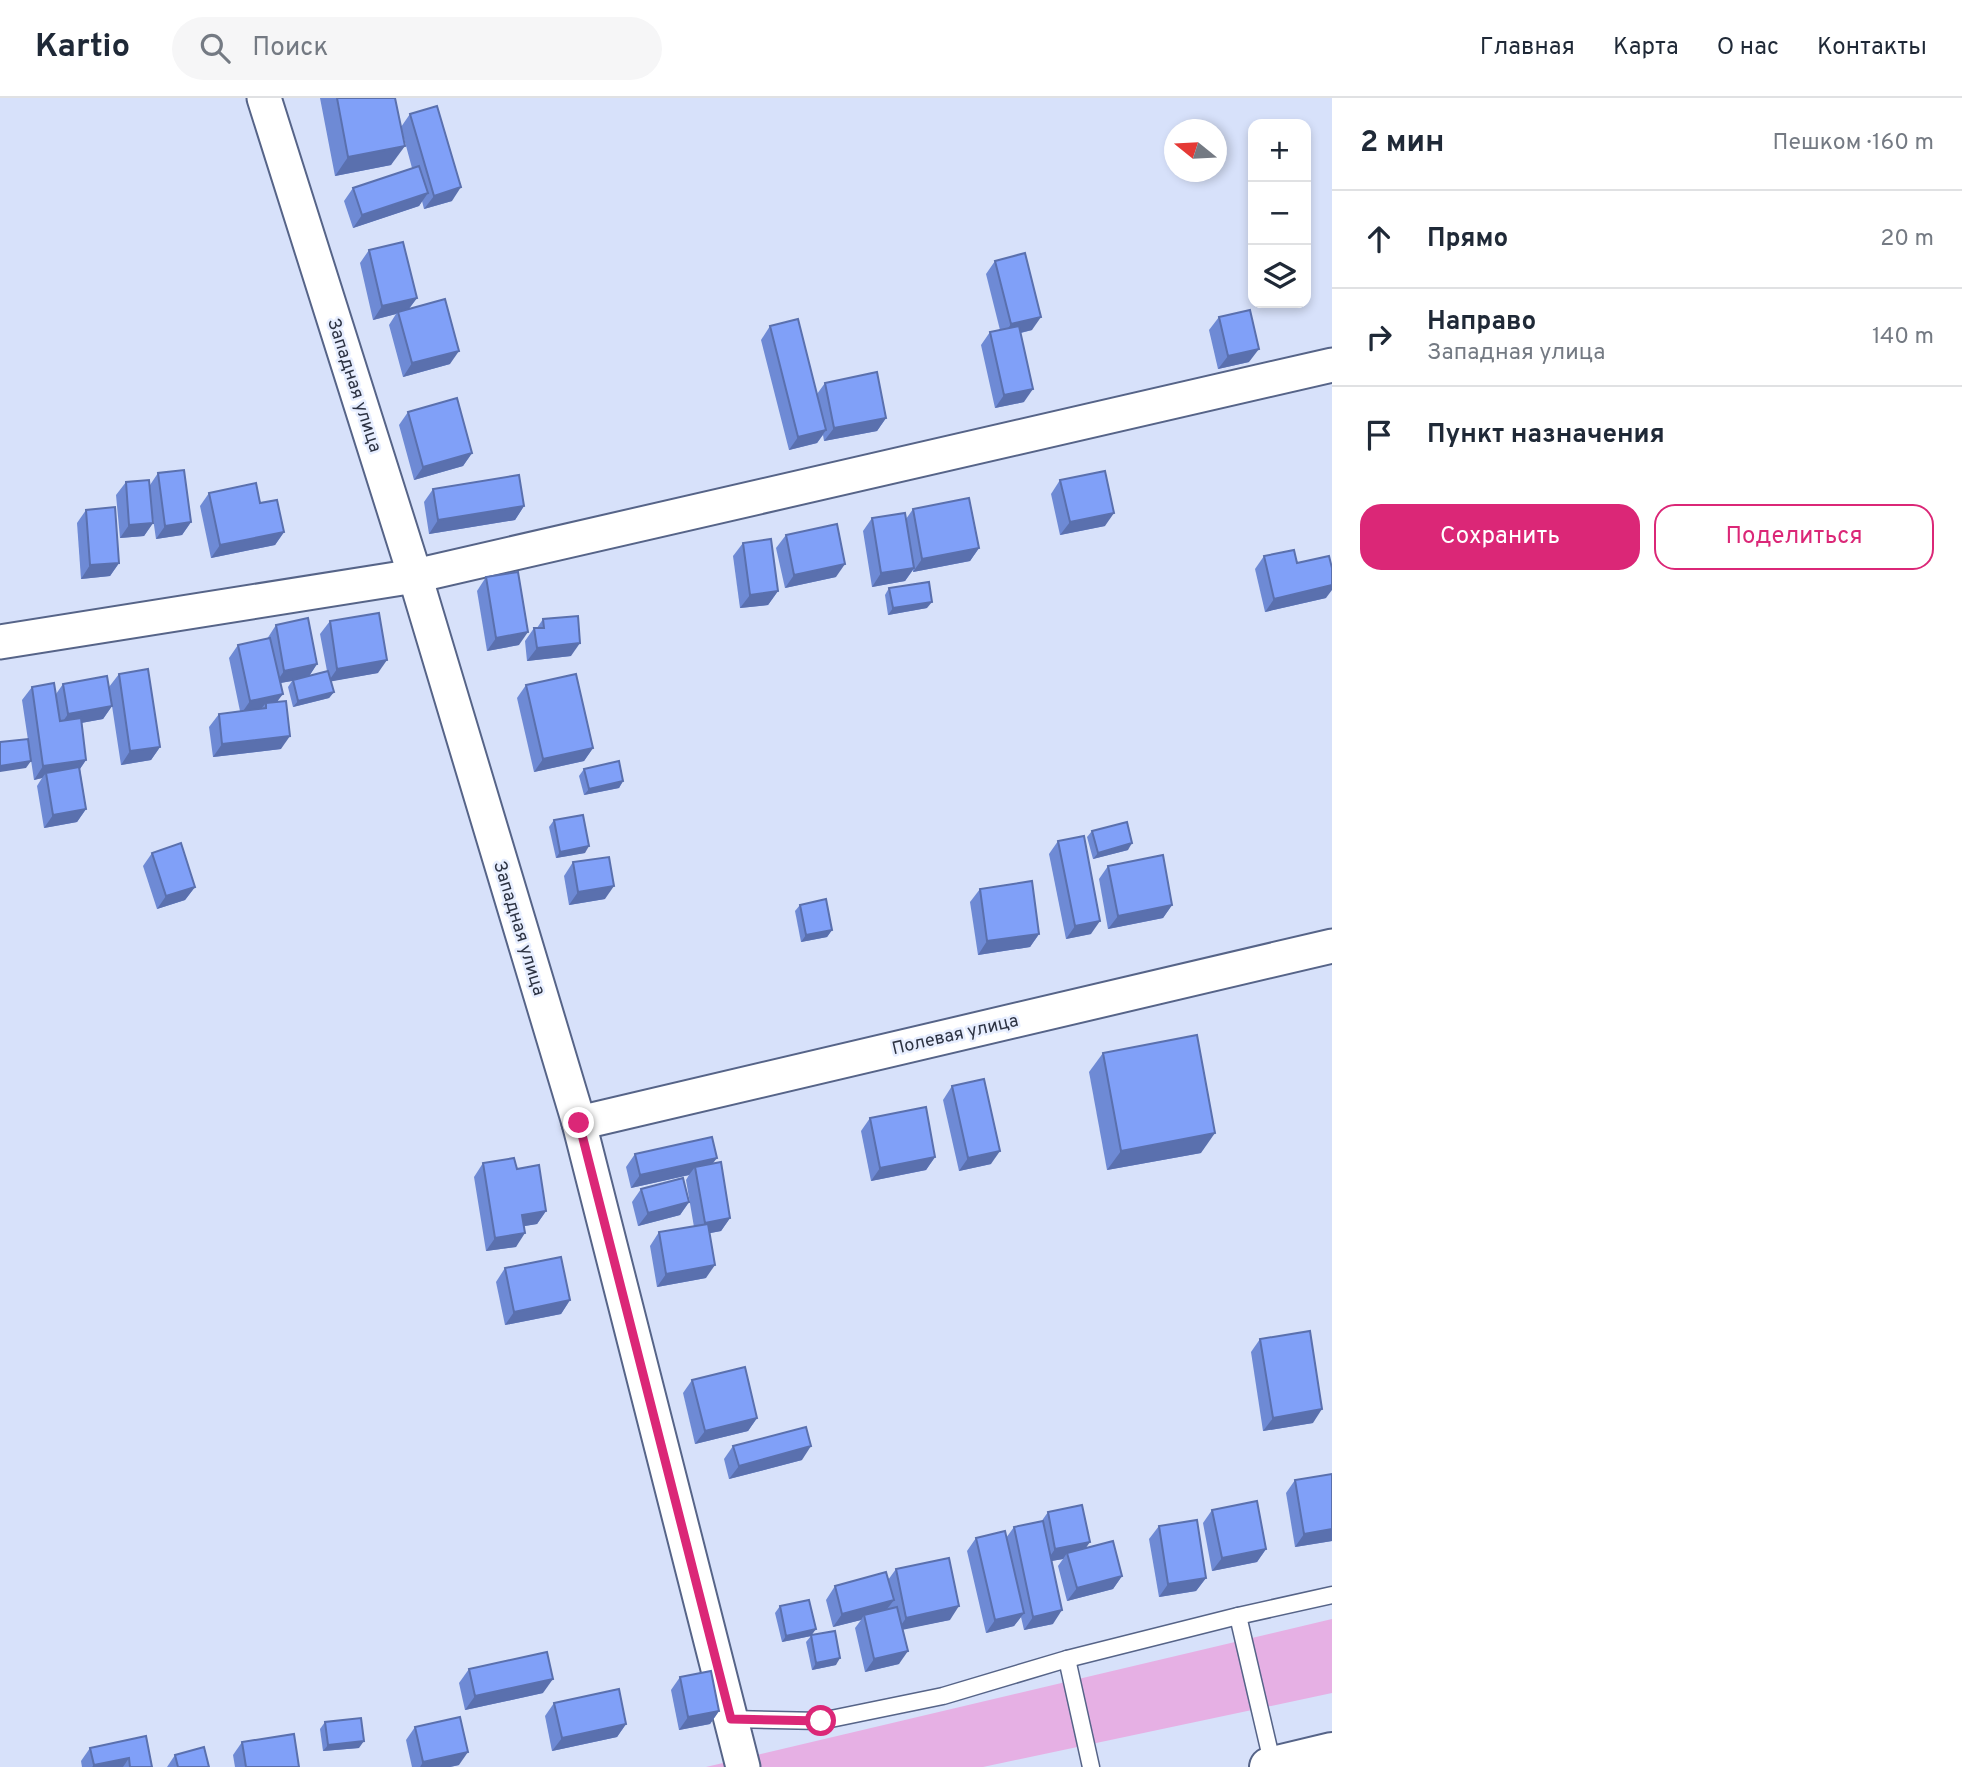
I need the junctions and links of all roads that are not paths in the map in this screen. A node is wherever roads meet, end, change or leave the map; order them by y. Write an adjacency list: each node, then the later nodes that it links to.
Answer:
1 (264, 98): 3 (street, Западная улица)
2 (1332, 365): 3 (street)
3 (415, 576): 4 (street); 6 (street, Западная улица)
4 (0, 642)
5 (1332, 946): 6 (street, Полевая улица)
6 (579, 1123): 10 (street, Западная улица)
7 (1332, 1595): 8 (lane)
8 (1238, 1616): 9 (lane); 14 (lane)
9 (1067, 1659): 10 (lane); 13 (lane)
10 (731, 1719): 12 (street, Западная улица)
11 (1332, 1752): 14 (street)
12 (743, 1767)
13 (1091, 1767)
14 (1271, 1767)

